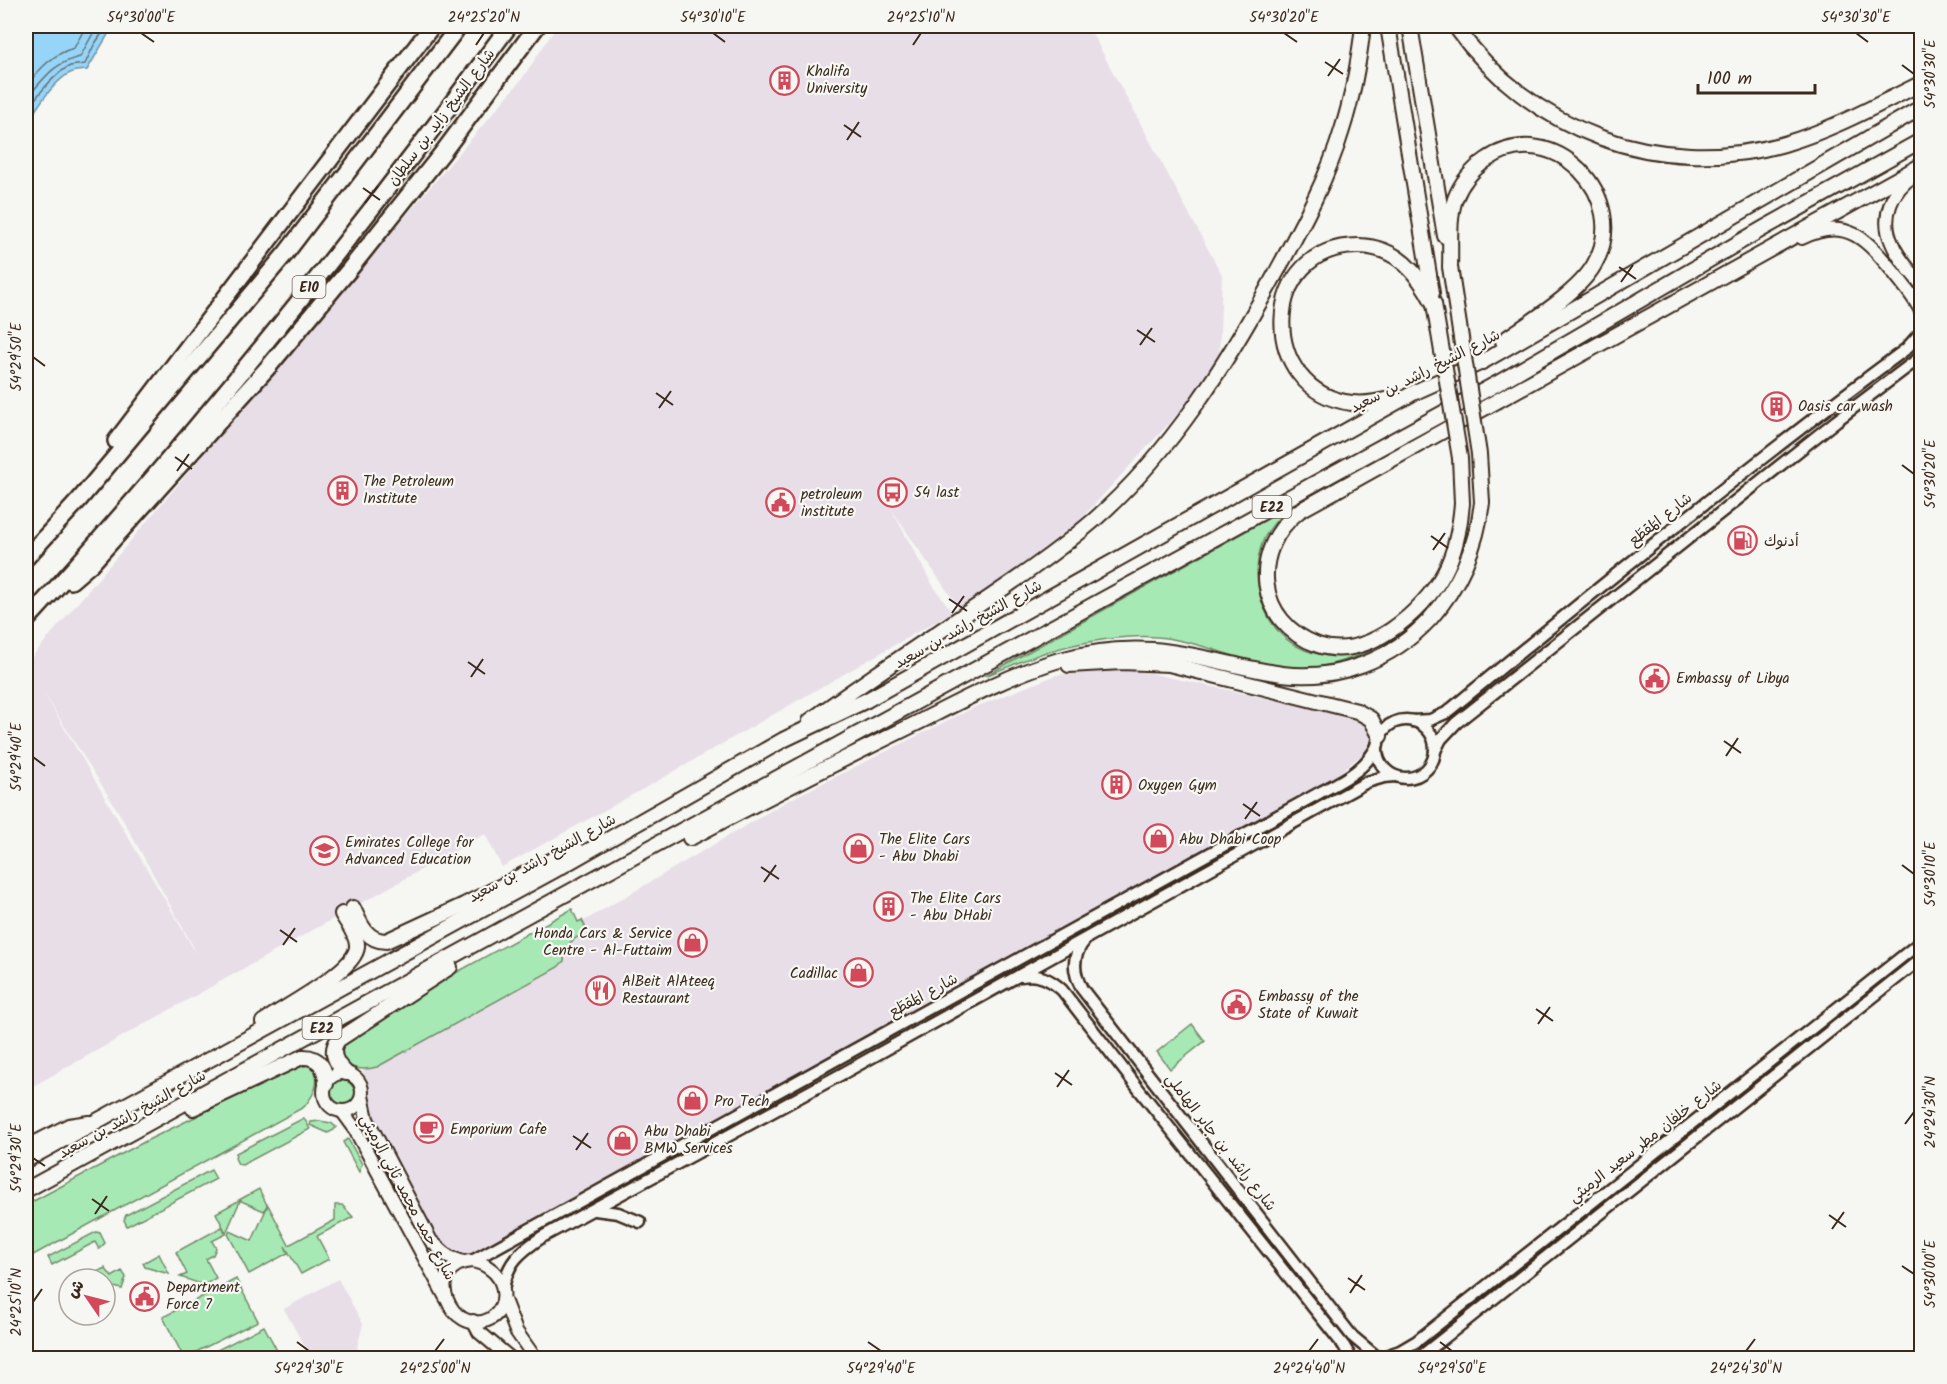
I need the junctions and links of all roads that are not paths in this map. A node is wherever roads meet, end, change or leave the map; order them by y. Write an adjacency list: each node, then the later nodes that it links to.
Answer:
1 (432, 26): 23 (highway)
2 (459, 26): 23 (highway, E10)
3 (509, 26): 25 (highway, شارع الشيخ زايد بن سلطان / E10)
4 (537, 26): 25 (highway)
5 (1363, 26): 29 (highway)
6 (1388, 26): 17 (highway)
7 (1410, 26): 15 (highway)
8 (1455, 26): 9 (highway)
9 (1922, 83)
10 (1922, 107): 21 (highway, شارع الشيخ راشد بن سعيد / E22)
11 (1922, 140): 34 (highway, شارع الشيخ راشد بن سعيد / E22)
12 (1922, 165): 14 (highway)
13 (1922, 171): 16 (main road)
14 (1759, 255): 17 (highway, bridge); 18 (main road)
15 (1450, 267): 21 (highway); 27 (highway, bridge)
16 (1922, 285)
17 (1434, 304): 22 (highway)
18 (1922, 313)
19 (1922, 331): 28 (street, شارع المَقطَع)
20 (1922, 356): 31 (street)
21 (1484, 361): 22 (highway, شارع الشيخ راشد بن سعيد / E22)
22 (1415, 392): 29 (highway, شارع الشيخ راشد بن سعيد / E22)
23 (38, 543): 24 (highway, E10)
24 (26, 558)
25 (51, 594): 26 (highway, شارع الشيخ زايد بن سلطان / E10)
26 (26, 621)
27 (1029, 671): 30 (highway); 34 (highway)
28 (1413, 721): 30 (street); 31 (street)
29 (783, 740): 33 (highway, شارع الشيخ راشد بن سعيد / E22)
30 (1379, 740): 32 (street); 41 (street, شارع المَقطَع)
31 (1435, 751): 32 (street)
32 (1395, 776): 36 (street, شارع المَقطَع)
33 (634, 825): 45 (highway, شارع الشيخ راشد بن سعيد / E22); 45 (highway)
34 (618, 867): 35 (highway, شارع الشيخ راشد بن سعيد / E22)
35 (494, 934): 46 (highway); 53 (highway, شارع الشيخ راشد بن سعيد / E22)
36 (1089, 935): 39 (street, شارع المَقطَع); 44 (street, شارع راشد بن جابر الهاملي)
37 (1922, 941): 58 (street, شارع خلفان مطر سعيد الرميثي)
38 (1922, 958): 59 (street, شارع خلفان مطر سعيد الرميثي)
39 (1010, 980): 40 (street, شارع راشد بن جابر الهاملي); 43 (street, شارع المَقطَع)
40 (1069, 997): 44 (street); 67 (street, شارع راشد بن جابر الهاملي)
41 (931, 1007): 42 (street, شارع المَقطَع); 43 (street)
42 (888, 1030): 47 (street); 60 (street, شارع المَقطَع)
43 (908, 1036): 47 (street, شارع المَقطَع)
44 (1131, 1051): 64 (street, شارع راشد بن جابر الهاملي)
45 (222, 1053): 51 (highway, شارع الشيخ راشد بن سعيد / E22)
46 (346, 1073): 48 (main road); 49 (main road)
47 (840, 1075): 56 (street, شارع المَقطَع)
48 (326, 1084): 50 (main road); 53 (highway)
49 (362, 1096): 50 (main road); 60 (main road, شارع حمد محمد ثاني الرميثي)
50 (342, 1111): 62 (main road, شارع حمد محمد ثاني الرميثي)
51 (94, 1123): 52 (highway); 54 (highway, شارع الشيخ راشد بن سعيد / E22)
52 (26, 1148)
53 (85, 1158): 55 (highway, شارع الشيخ راشد بن سعيد / E22)
54 (26, 1160)
55 (26, 1190)
56 (594, 1210): 57 (street); 61 (street, شارع المَقطَع)
57 (640, 1222)
58 (1553, 1233): 59 (street); 64 (street, شارع خلفان مطر سعيد الرميثي)
59 (1562, 1244): 68 (street, شارع خلفان مطر سعيد الرميثي)
60 (467, 1261): 61 (main road); 62 (main road)
61 (503, 1295): 63 (main road); 66 (main road)
62 (446, 1298): 63 (main road)
63 (473, 1321): 65 (main road)
64 (1380, 1358)
65 (510, 1359)
66 (535, 1359)
67 (1351, 1359)
68 (1419, 1359)

